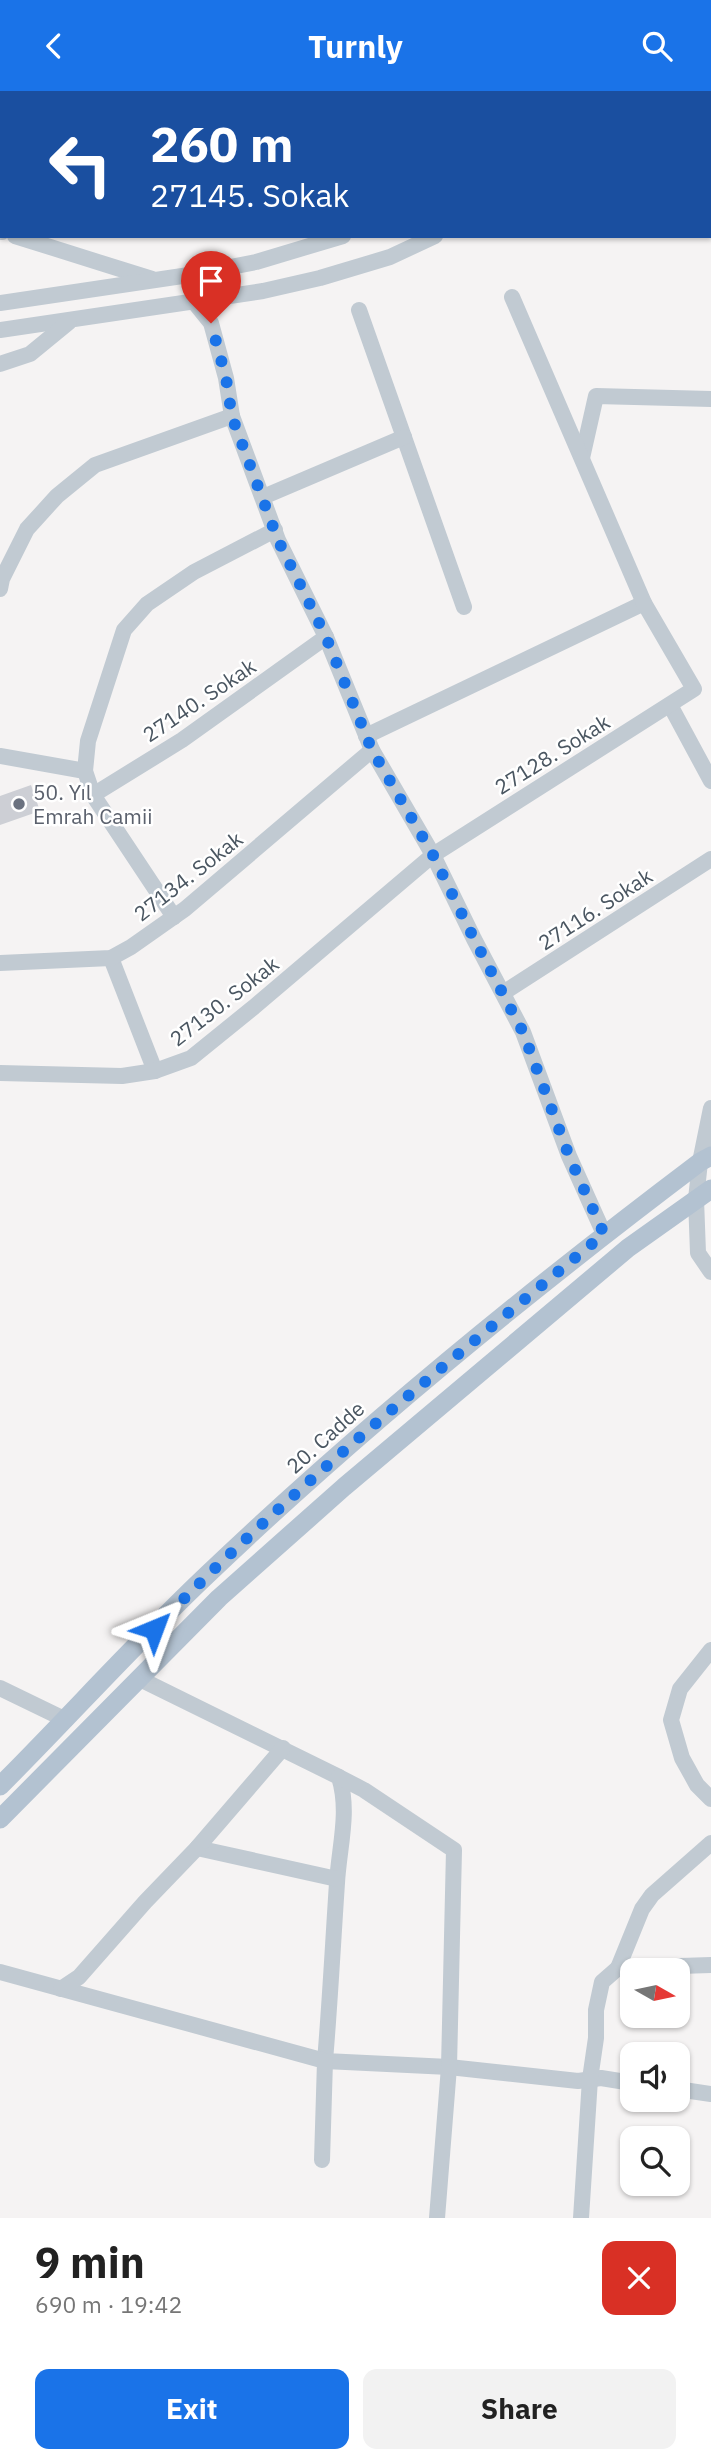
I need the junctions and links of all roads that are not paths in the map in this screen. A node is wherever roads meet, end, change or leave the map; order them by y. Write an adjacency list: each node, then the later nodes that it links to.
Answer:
1 (22, 238): 4 (street)
2 (336, 238): 4 (street)
3 (431, 238): 6 (street)
4 (158, 280): 7 (street)
5 (512, 297): 15 (street)
6 (194, 302): 9 (street); 13 (street)
7 (0, 303)
8 (359, 310): 14 (street)
9 (71, 321): 10 (street); 11 (street)
10 (0, 330)
11 (0, 364)
12 (711, 399): 15 (street)
13 (232, 417): 16 (street); 18 (street)
14 (404, 437): 16 (street); 20 (street)
15 (582, 458): 19 (street)
16 (263, 497): 17 (street)
17 (275, 530): 21 (street); 25 (street)
18 (0, 589)
19 (644, 603): 22 (street, 27128. Sokak); 23 (street, 27134. Sokak)
20 (464, 607)
21 (326, 637): 23 (street); 27 (street, 27140. Sokak)
22 (670, 705): 26 (street); 28 (street, 27128. Sokak)
23 (369, 743): 28 (street); 30 (street, 27134. Sokak)
24 (0, 756): 25 (street)
25 (85, 771): 27 (street)
26 (711, 781)
27 (93, 795): 30 (street)
28 (433, 855): 33 (street); 34 (street, 27130. Sokak)
29 (711, 859): 33 (street, 27116. Sokak)
30 (174, 917): 31 (street, 27134. Sokak)
31 (111, 958): 32 (street); 34 (street)
32 (0, 963)
33 (503, 993): 39 (street)
34 (155, 1071): 35 (street, 27130. Sokak)
35 (0, 1073)
36 (711, 1108): 37 (street)
37 (706, 1159): 38 (street); 39 (main road, 20. Cadde)
38 (703, 1194): 40 (street); 42 (main road)
39 (604, 1234): 44 (main road, 20. Cadde)
40 (711, 1272)
41 (711, 1650): 48 (street)
42 (140, 1679): 45 (street); 49 (main road)
43 (0, 1688): 44 (street)
44 (66, 1720): 47 (main road, 20. Cadde)
45 (283, 1748): 46 (street); 51 (street)
46 (339, 1776): 52 (street); 58 (street)
47 (0, 1786)
48 (711, 1798)
49 (0, 1819)
50 (711, 1843): 54 (street)
51 (197, 1848): 52 (street); 56 (street)
52 (337, 1879): 57 (street)
53 (711, 1965): 54 (street)
54 (618, 1968): 59 (street)
55 (0, 1972): 56 (street)
56 (61, 1989): 57 (street)
57 (325, 2061): 58 (street); 63 (street)
58 (449, 2067): 59 (street); 64 (street)
59 (590, 2079): 60 (street); 65 (street)
60 (620, 2081)
61 (690, 2091): 62 (street)
62 (711, 2094)
63 (322, 2160)
64 (437, 2218)
65 (581, 2218)

